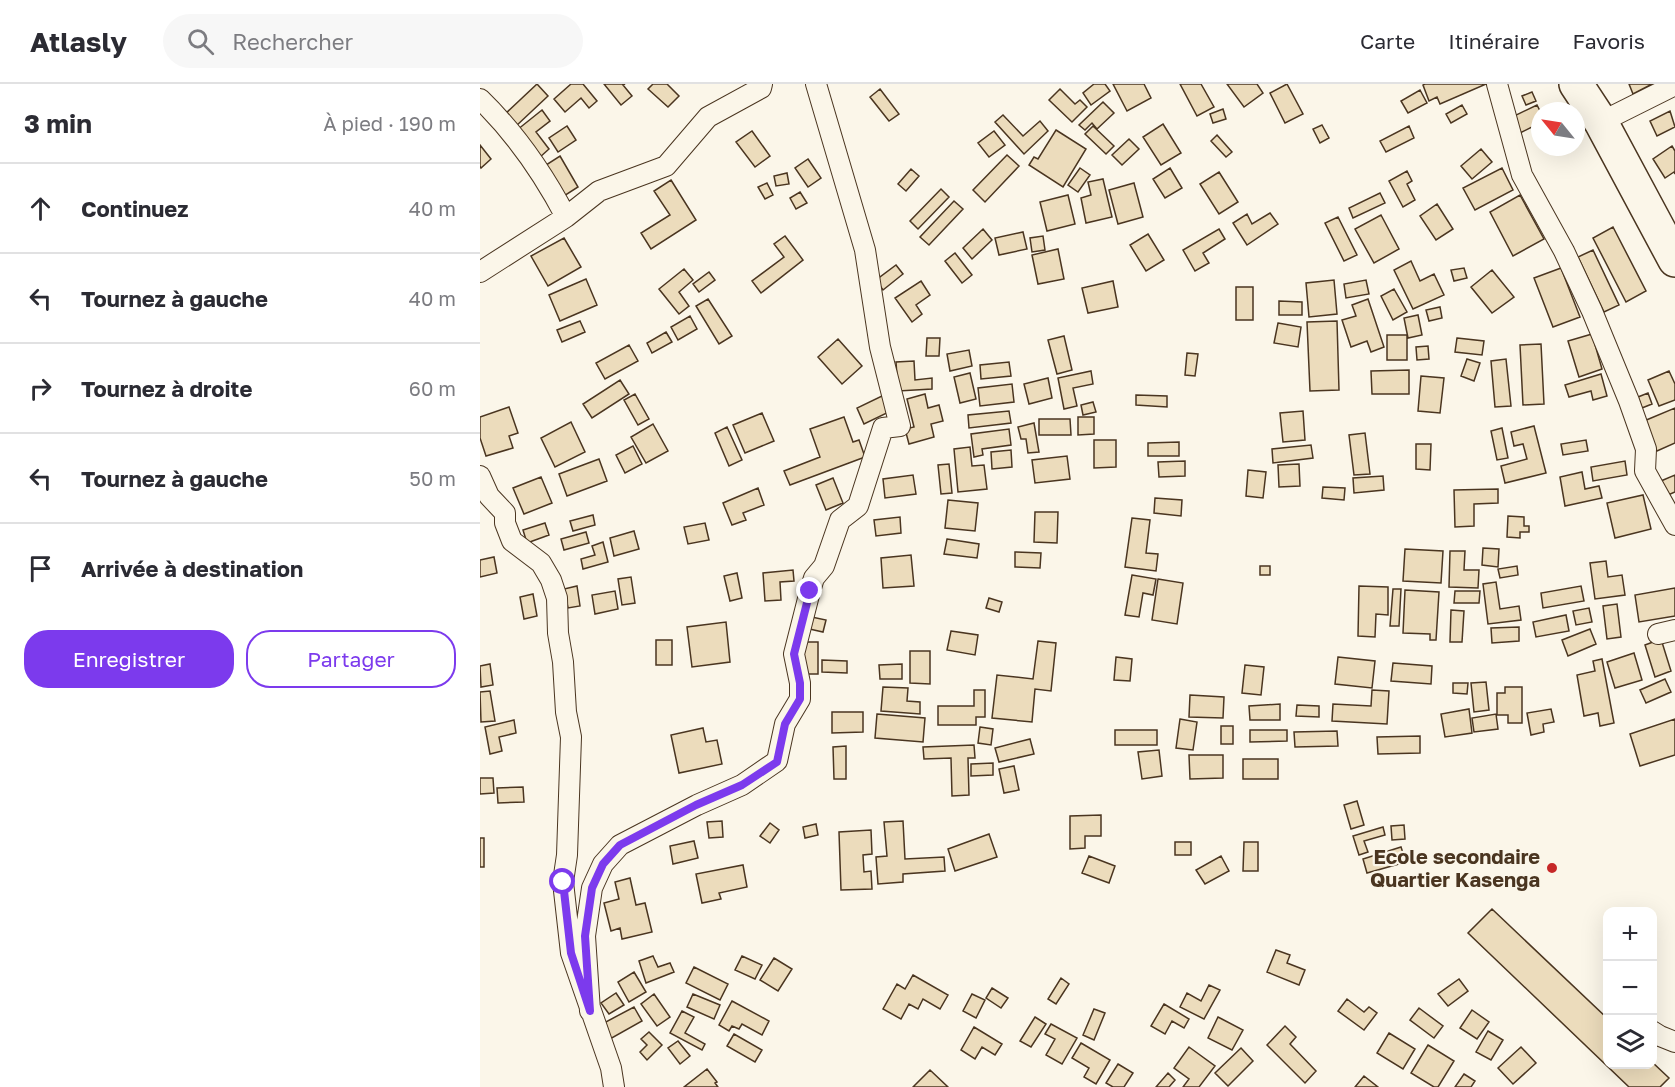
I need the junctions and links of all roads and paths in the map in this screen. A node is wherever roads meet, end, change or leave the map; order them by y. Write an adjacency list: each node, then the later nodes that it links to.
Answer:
1 (762, 84): 8 (street)
2 (816, 84): 13 (street)
3 (1497, 84): 12 (street)
4 (1576, 84): 7 (highway)
5 (1675, 85): 7 (street)
6 (480, 99): 8 (street)
7 (1601, 122): 9 (highway)
8 (566, 217): 10 (street)
9 (1673, 255)
10 (480, 272)
11 (480, 476): 13 (street)
12 (1675, 525)
13 (590, 1011): 16 (street)
14 (1657, 1034): 15 (street)
15 (1675, 1042)
16 (614, 1087)

